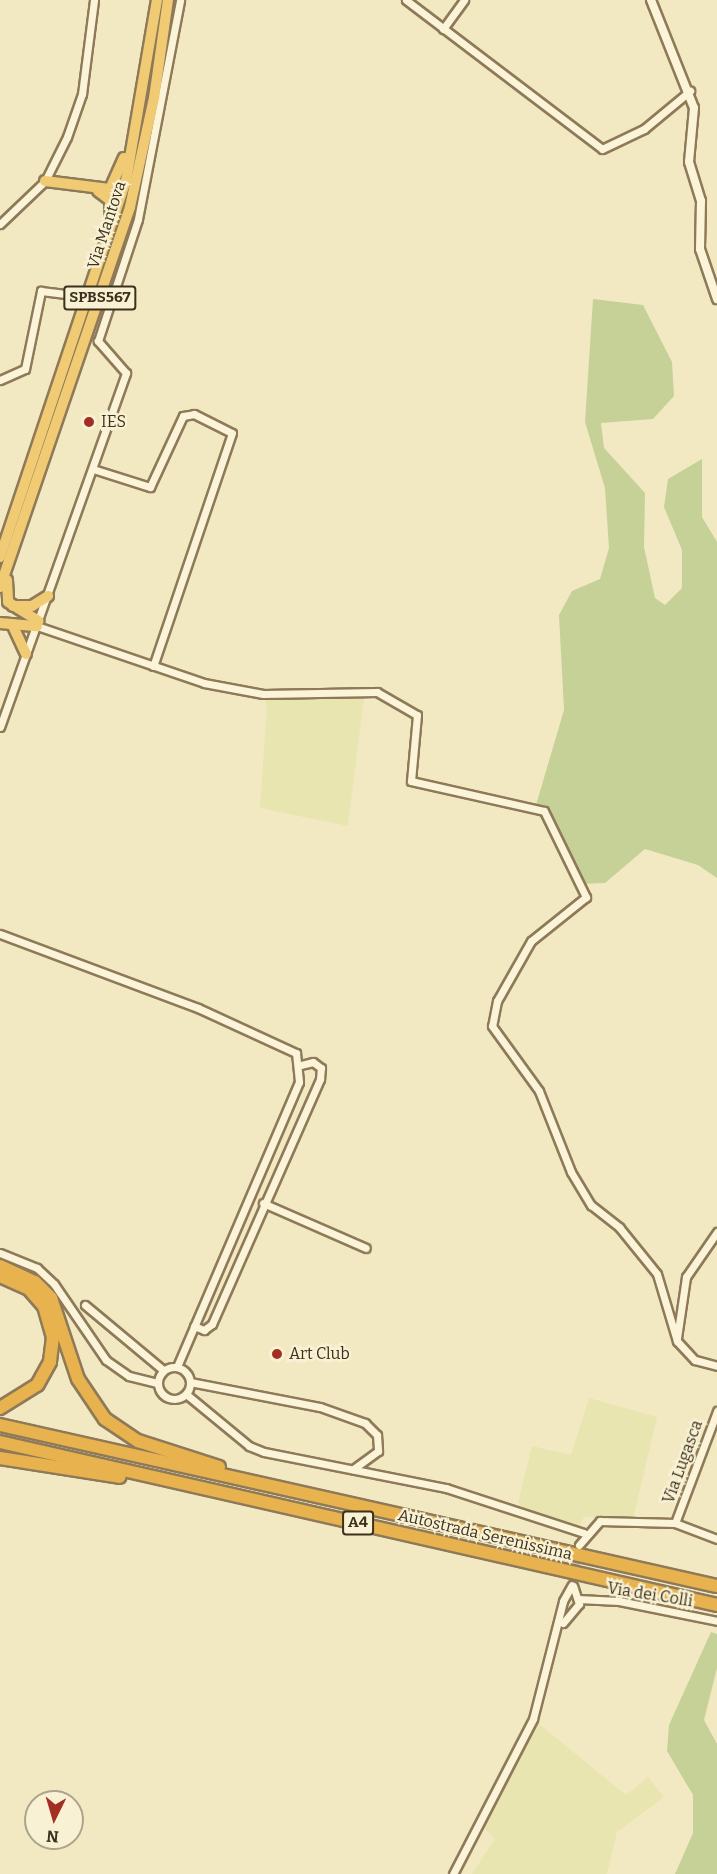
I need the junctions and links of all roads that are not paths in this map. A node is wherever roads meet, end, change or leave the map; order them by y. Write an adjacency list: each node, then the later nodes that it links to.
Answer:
1 (94, 0): 11 (street)
2 (157, 0): 10 (highway, Via Mantova / SPBS567)
3 (168, 0): 19 (highway, Via Mantova / SPBS567)
4 (180, 0): 18 (street)
5 (406, 0): 8 (street)
6 (464, 0): 8 (street)
7 (651, 0): 9 (street)
8 (443, 28): 9 (street)
9 (690, 91): 16 (street)
10 (140, 116): 12 (highway); 14 (highway, Via Mantova / SPBS567)
11 (45, 181): 12 (highway); 13 (street)
12 (98, 191): 14 (highway)
13 (0, 224)
14 (109, 232): 19 (highway, Via Mantova / SPBS567)
15 (76, 295): 17 (street)
16 (717, 299)
17 (0, 380)
18 (93, 469): 21 (street); 27 (street)
19 (6, 556): 20 (highway, Via Mantova / SPBS567); 22 (highway)
20 (0, 587)
21 (48, 596): 22 (highway); 24 (street)
22 (12, 606): 24 (highway)
23 (0, 622): 25 (highway)
24 (38, 623): 25 (highway); 26 (street); 27 (street)
25 (12, 624): 26 (highway)
26 (26, 654): 28 (street)
27 (153, 666): 39 (street)
28 (0, 727)
29 (0, 934): 30 (street)
30 (301, 1065): 31 (street); 38 (street)
31 (263, 1203): 33 (street); 38 (street)
32 (717, 1232): 39 (street)
33 (366, 1248)
34 (0, 1253): 44 (street)
35 (0, 1266): 53 (highway)
36 (0, 1276): 46 (highway)
37 (85, 1305): 42 (street)
38 (194, 1326): 41 (street)
39 (676, 1341): 40 (street)
40 (717, 1366)
41 (177, 1367): 42 (street); 43 (street)
42 (163, 1370): 44 (street)
43 (190, 1382): 45 (street); 51 (street)
44 (157, 1383): 45 (street)
45 (186, 1394): 51 (street)
46 (0, 1408)
47 (717, 1411): 54 (street, Via Lugasca)
48 (0, 1425): 53 (highway, Autostrada Serenissima / A4)
49 (0, 1442): 52 (highway, Autostrada Serenissima / A4)
50 (0, 1458): 52 (highway)
51 (353, 1469): 55 (street)
52 (208, 1490): 59 (highway, Autostrada Serenissima / A4)
53 (312, 1496): 58 (highway, Autostrada Serenissima / A4)
54 (675, 1523): 55 (street, Via Lugasca); 56 (street, Via Lugasca)
55 (584, 1533): 57 (street)
56 (717, 1539)
57 (579, 1545)
58 (717, 1586)
59 (717, 1605)
60 (717, 1620): 61 (street, Via dei Colli)
61 (453, 1874)

